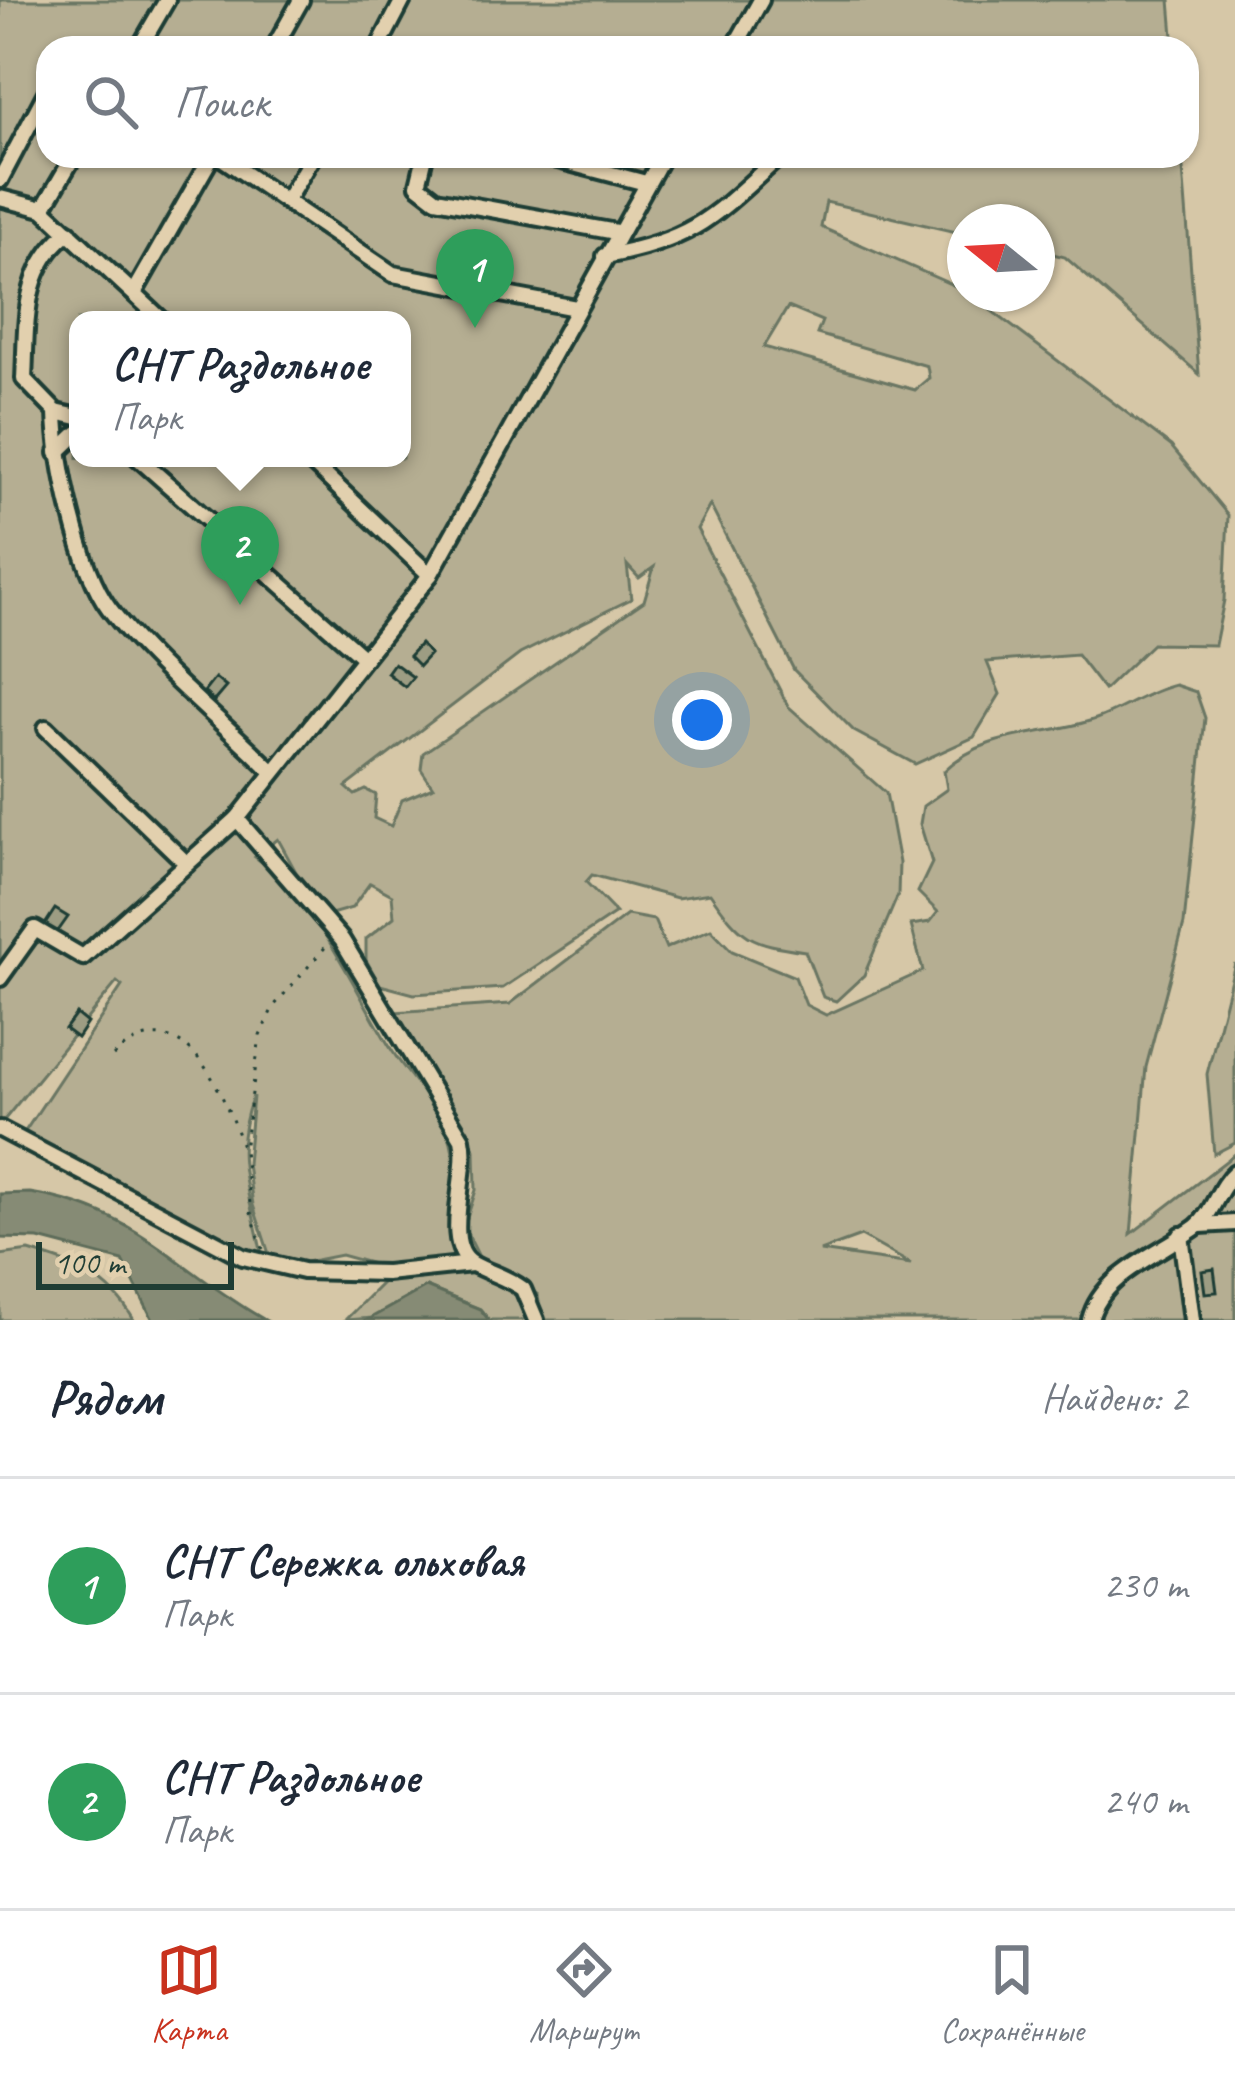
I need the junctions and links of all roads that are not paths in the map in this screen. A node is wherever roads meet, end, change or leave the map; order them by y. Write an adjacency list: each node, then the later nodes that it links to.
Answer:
1 (167, 0): 5 (lane)
2 (301, 0): 6 (lane)
3 (403, 0): 7 (lane)
4 (761, 0): 8 (lane)
5 (146, 36)
6 (281, 36)
7 (384, 36)
8 (741, 36)
9 (36, 112): 18 (lane)
10 (67, 168): 22 (lane)
11 (208, 168): 26 (lane)
12 (234, 168): 21 (lane)
13 (306, 168): 21 (lane)
14 (422, 168): 24 (lane)
15 (589, 168): 19 (lane)
16 (655, 168): 19 (lane)
17 (767, 168): 25 (lane)
18 (0, 180)
19 (646, 183): 24 (lane)
20 (0, 198): 22 (lane)
21 (286, 201): 27 (lane)
22 (43, 209): 23 (lane)
23 (69, 232): 26 (lane); 29 (lane)
24 (616, 232): 25 (lane)
25 (605, 256): 27 (lane)
26 (134, 292): 28 (lane)
27 (576, 308): 35 (lane)
28 (153, 311)
29 (56, 412): 30 (lane); 32 (lane)
30 (69, 415)
31 (69, 442): 32 (lane)
32 (57, 453): 38 (lane)
33 (148, 467): 36 (lane)
34 (316, 467): 35 (lane)
35 (430, 575): 36 (lane)
36 (364, 658): 38 (lane)
37 (46, 728): 40 (lane)
38 (273, 772): 39 (lane)
39 (237, 819): 40 (lane); 47 (lane)
40 (187, 864): 41 (lane)
41 (0, 977)
42 (0, 1129): 47 (lane)
43 (1235, 1172): 45 (lane)
44 (1235, 1223): 45 (lane)
45 (1200, 1225): 46 (lane)
46 (1181, 1235): 49 (lane); 50 (lane)
47 (472, 1264): 48 (lane)
48 (536, 1320)
49 (1090, 1320)
50 (1192, 1320)

